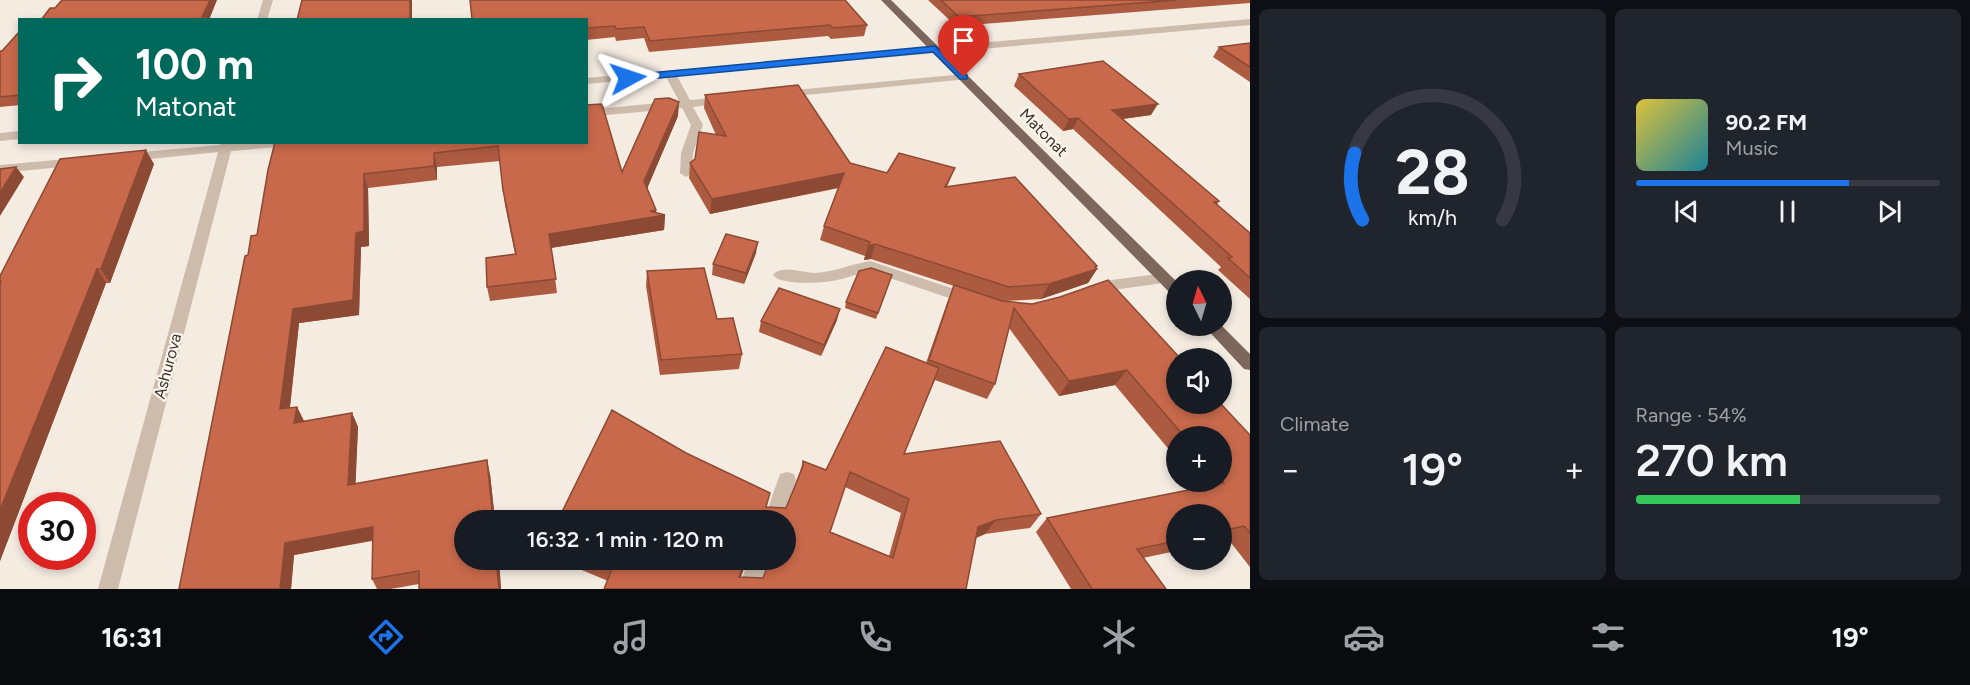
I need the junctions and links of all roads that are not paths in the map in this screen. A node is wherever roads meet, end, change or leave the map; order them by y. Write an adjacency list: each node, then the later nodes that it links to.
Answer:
1 (268, 0): 3 (street)
2 (886, 0): 5 (main road, Matonat)
3 (263, 18)
4 (1250, 22): 5 (street)
5 (935, 49): 6 (street); 7 (main road, Matonat)
6 (670, 74): 8 (street); 11 (street)
7 (964, 77): 9 (street); 22 (main road, Matonat)
8 (588, 81)
9 (778, 95)
10 (733, 99): 11 (street)
11 (687, 104): 12 (street); 20 (street)
12 (588, 114)
13 (18, 135): 14 (street)
14 (0, 137)
15 (258, 144): 16 (street)
16 (226, 146): 17 (street); 30 (street, Ashurova)
17 (118, 159)
18 (95, 161): 19 (street)
19 (0, 170)
20 (686, 173)
21 (780, 275): 24 (street)
22 (1165, 278): 23 (street)
23 (1082, 294)
24 (990, 307)
25 (1222, 336): 26 (main road)
26 (1250, 364)
27 (787, 480): 28 (street)
28 (776, 510)
29 (755, 570): 31 (street)
30 (108, 589)
31 (748, 589)

